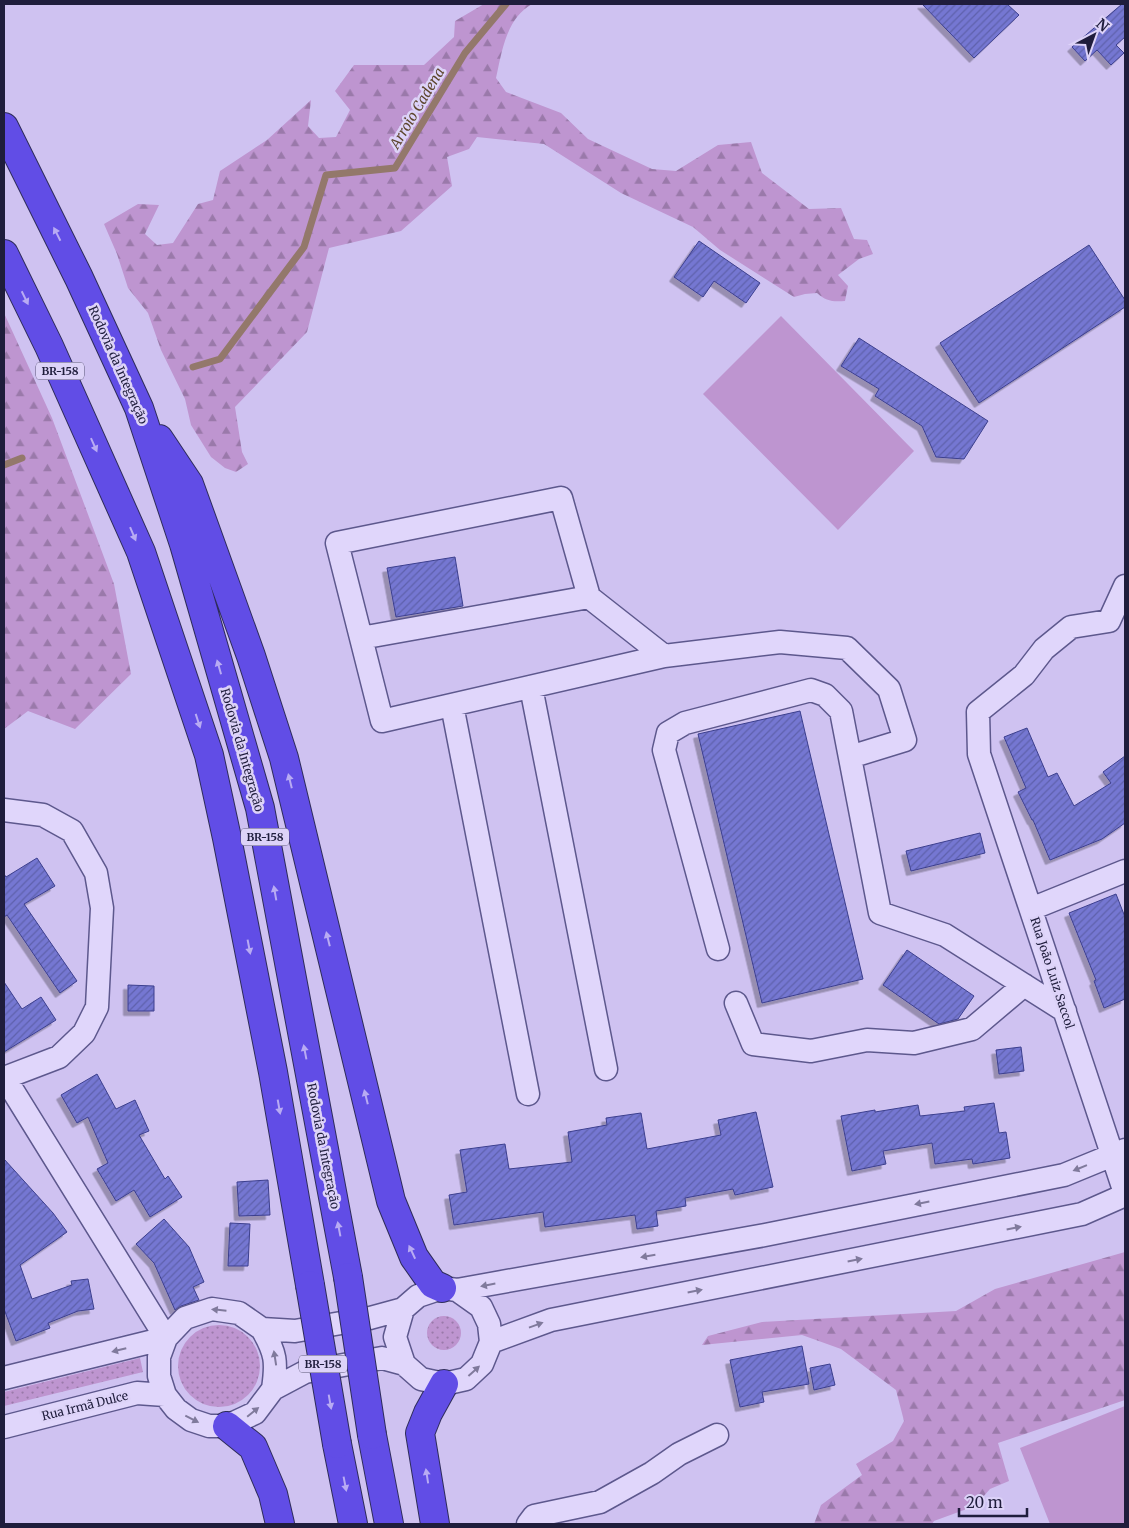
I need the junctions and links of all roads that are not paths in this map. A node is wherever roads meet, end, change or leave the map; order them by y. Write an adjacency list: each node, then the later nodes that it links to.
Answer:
1 (4, 127): 3 (highway, Rodovia da Integração / BR-158, one-way to 1)
2 (4, 254): 37 (highway, BR-158, one-way to 37, bridge)
3 (139, 408): 23 (highway, one-way to 3); 38 (highway, Rodovia da Integração / BR-158, one-way to 3, bridge)
4 (1125, 586): 13 (street, Rua João Luiz Saccol)
5 (589, 597): 6 (street); 6 (street); 7 (street)
6 (361, 638): 9 (street)
7 (664, 656): 8 (street); 10 (street)
8 (531, 687): 9 (street); 18 (street)
9 (452, 705): 20 (street)
10 (850, 757): 14 (street); 15 (street)
11 (4, 810): 19 (street)
12 (1125, 871): 13 (street)
13 (1031, 909): 17 (street, Rua João Luiz Saccol)
14 (718, 949)
15 (1024, 986): 16 (street); 17 (street)
16 (736, 1002)
17 (1065, 1011): 21 (street, Rua João Luiz Saccol)
18 (606, 1069)
19 (4, 1078): 26 (street)
20 (528, 1094)
21 (1119, 1152): 22 (street, Rua João Luiz Saccol); 23 (street, one-way to 23)
22 (1125, 1194): 27 (street, one-way to 22)
23 (450, 1289): 24 (street); 27 (street)
24 (403, 1309): 25 (street); 28 (street)
25 (262, 1329): 26 (street, one-way to 26); 31 (street, one-way to 25)
26 (166, 1338): 29 (street, one-way to 29); 32 (street)
27 (491, 1342): 30 (street, one-way to 27)
28 (404, 1364): 30 (street); 31 (street)
29 (4, 1378)
30 (444, 1384): 39 (highway, one-way to 30)
31 (273, 1389): 33 (street, one-way to 31)
32 (165, 1395): 33 (street, one-way to 33); 34 (street, Rua Irmã Dulce)
33 (227, 1426): 36 (highway)
34 (4, 1427)
35 (717, 1435): 40 (street)
36 (280, 1524)
37 (353, 1524)
38 (389, 1524)
39 (435, 1524)
40 (528, 1524)

